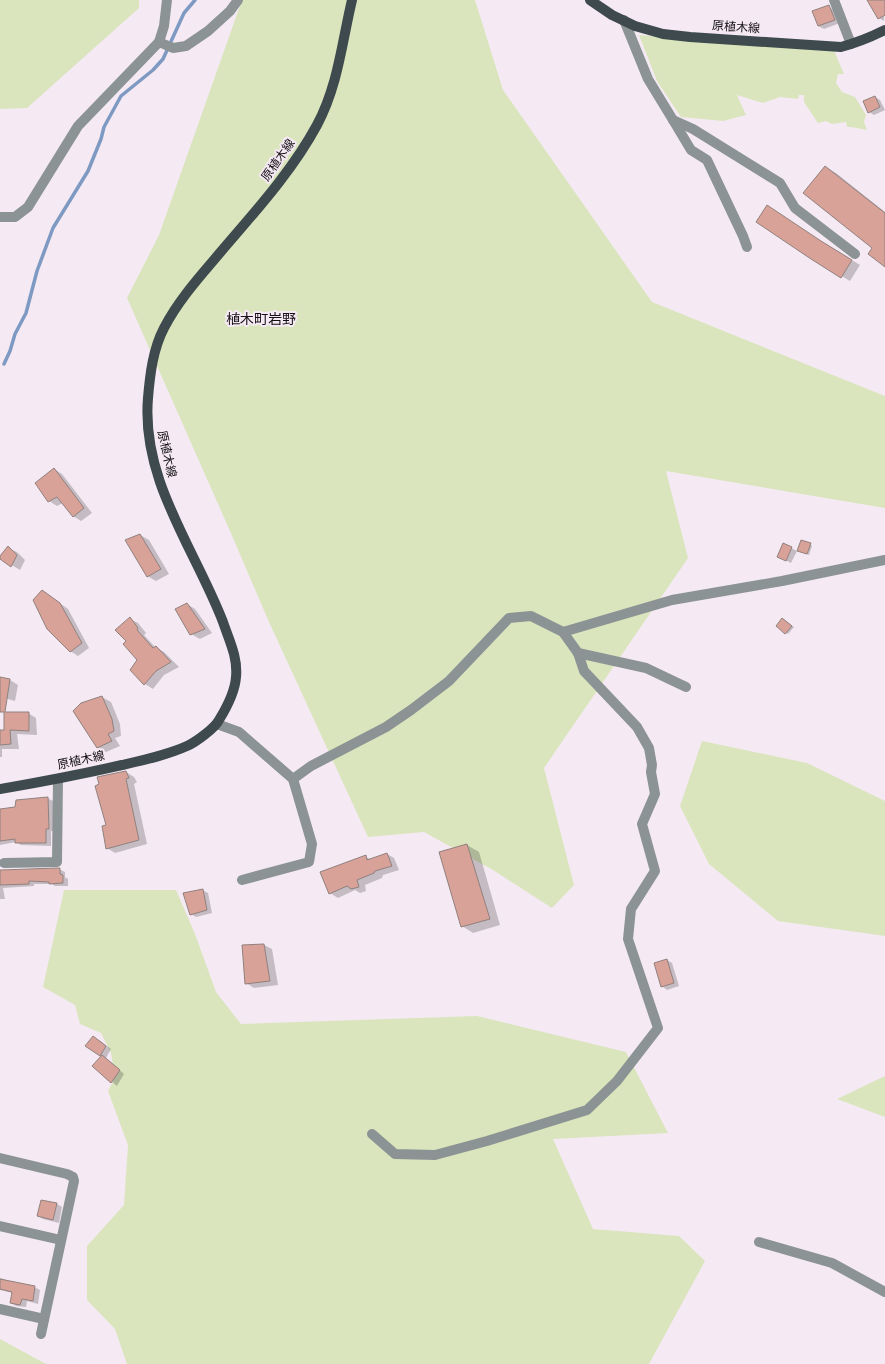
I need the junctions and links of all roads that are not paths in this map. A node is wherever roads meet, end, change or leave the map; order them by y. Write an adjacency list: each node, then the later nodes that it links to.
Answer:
1 (167, 0): 9 (street)
2 (238, 0): 9 (street)
3 (352, 0): 18 (main road, 原植木線)
4 (590, 0): 6 (main road, 原植木線)
5 (834, 0): 8 (street)
6 (624, 20): 8 (main road, 原植木線); 10 (street)
7 (885, 30): 8 (main road, 原植木線)
8 (851, 44)
9 (165, 45): 11 (street)
10 (673, 120): 12 (street); 13 (street)
11 (0, 217)
12 (747, 247)
13 (855, 254)
14 (885, 560): 15 (street)
15 (563, 632): 16 (street); 20 (street)
16 (578, 653): 17 (street); 24 (street)
17 (686, 687)
18 (217, 724): 19 (main road, 原植木線); 20 (street)
19 (58, 779): 21 (main road, 原植木線); 22 (street)
20 (293, 779): 23 (street)
21 (0, 789)
22 (4, 863)
23 (242, 880)
24 (372, 1134)
25 (0, 1158): 27 (street)
26 (0, 1226): 27 (street)
27 (61, 1240): 31 (street)
28 (759, 1242): 29 (street)
29 (885, 1292)
30 (0, 1309): 31 (street)
31 (44, 1319): 32 (street)
32 (41, 1334)

